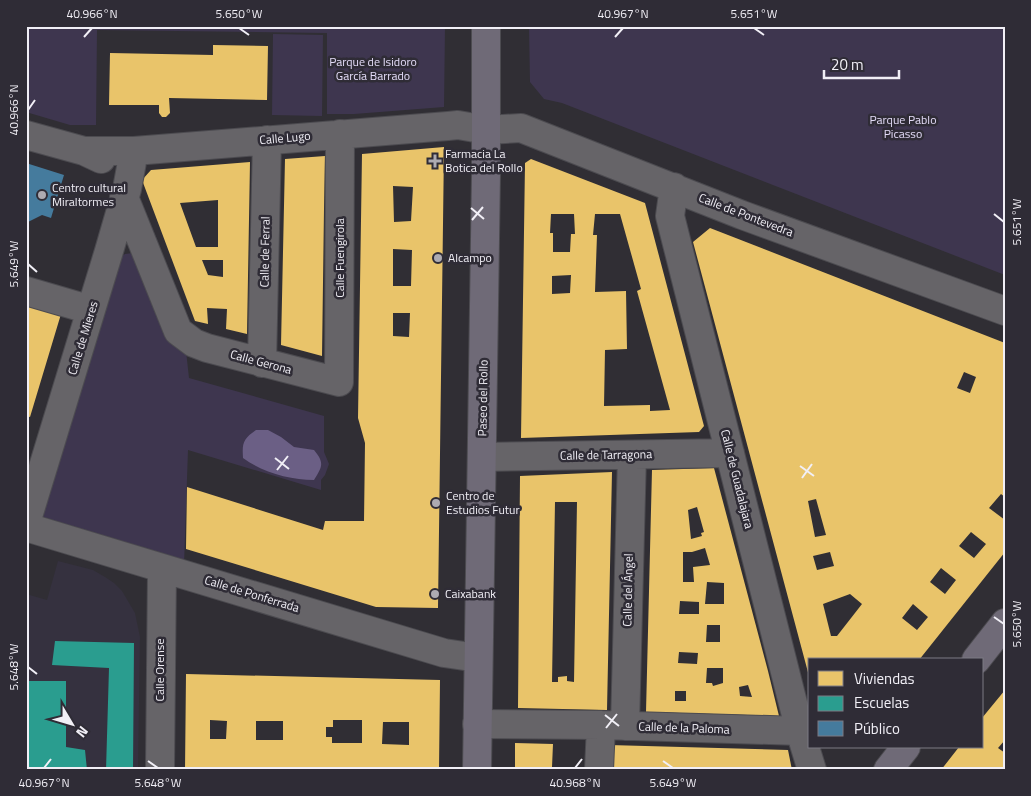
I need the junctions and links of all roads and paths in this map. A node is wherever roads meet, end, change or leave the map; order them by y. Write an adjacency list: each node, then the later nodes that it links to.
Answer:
1 (486, 26): 2 (main road, Paseo del Rollo)
2 (487, 130): 3 (street, Calle Lugo); 7 (street, Calle de Pontevedra); 17 (main road, Paseo del Rollo)
3 (340, 134): 5 (street, Calle Lugo); 14 (street, Calle Fuengirola)
4 (26, 135): 6 (street, Calle Lugo)
5 (267, 140): 6 (street, Calle Lugo); 13 (street, Calle de Ferral)
6 (129, 173): 8 (street, Calle de Mieres); 9 (street)
7 (674, 187): 12 (street, Calle de Pontevedra); 15 (street, Calle de Guadalajara)
8 (109, 251): 9 (street); 11 (street, Calle de Mieres)
9 (147, 252): 13 (street, Calle Gerona)
10 (26, 291): 11 (street)
11 (91, 310): 18 (street, Calle de Mieres)
12 (1005, 311)
13 (262, 363): 14 (street, Calle Gerona)
14 (339, 382)
15 (730, 453): 16 (street, Calle de Tarragona); 26 (street, Calle de Guadalajara)
16 (632, 455): 17 (street, Calle de Tarragona); 25 (street, Calle del Ángel)
17 (482, 457): 22 (main road, Paseo del Rollo)
18 (26, 523)
19 (26, 527): 20 (street, Calle de Ponferrada)
20 (162, 570): 22 (street, Calle de Ponferrada); 28 (street, Calle Orense)
21 (1005, 623): 23 (main road)
22 (478, 658): 24 (main road, Paseo del Rollo)
23 (978, 658)
24 (477, 724): 25 (street, Calle de la Paloma); 29 (main road, Paseo del Rollo)
25 (613, 726): 26 (street, Calle de la Paloma); 30 (street, Calle del Ángel)
26 (800, 731): 31 (street, Calle de Guadalajara)
27 (905, 748): 32 (main road)
28 (160, 770)
29 (477, 770)
30 (600, 770)
31 (812, 770)
32 (888, 770)

